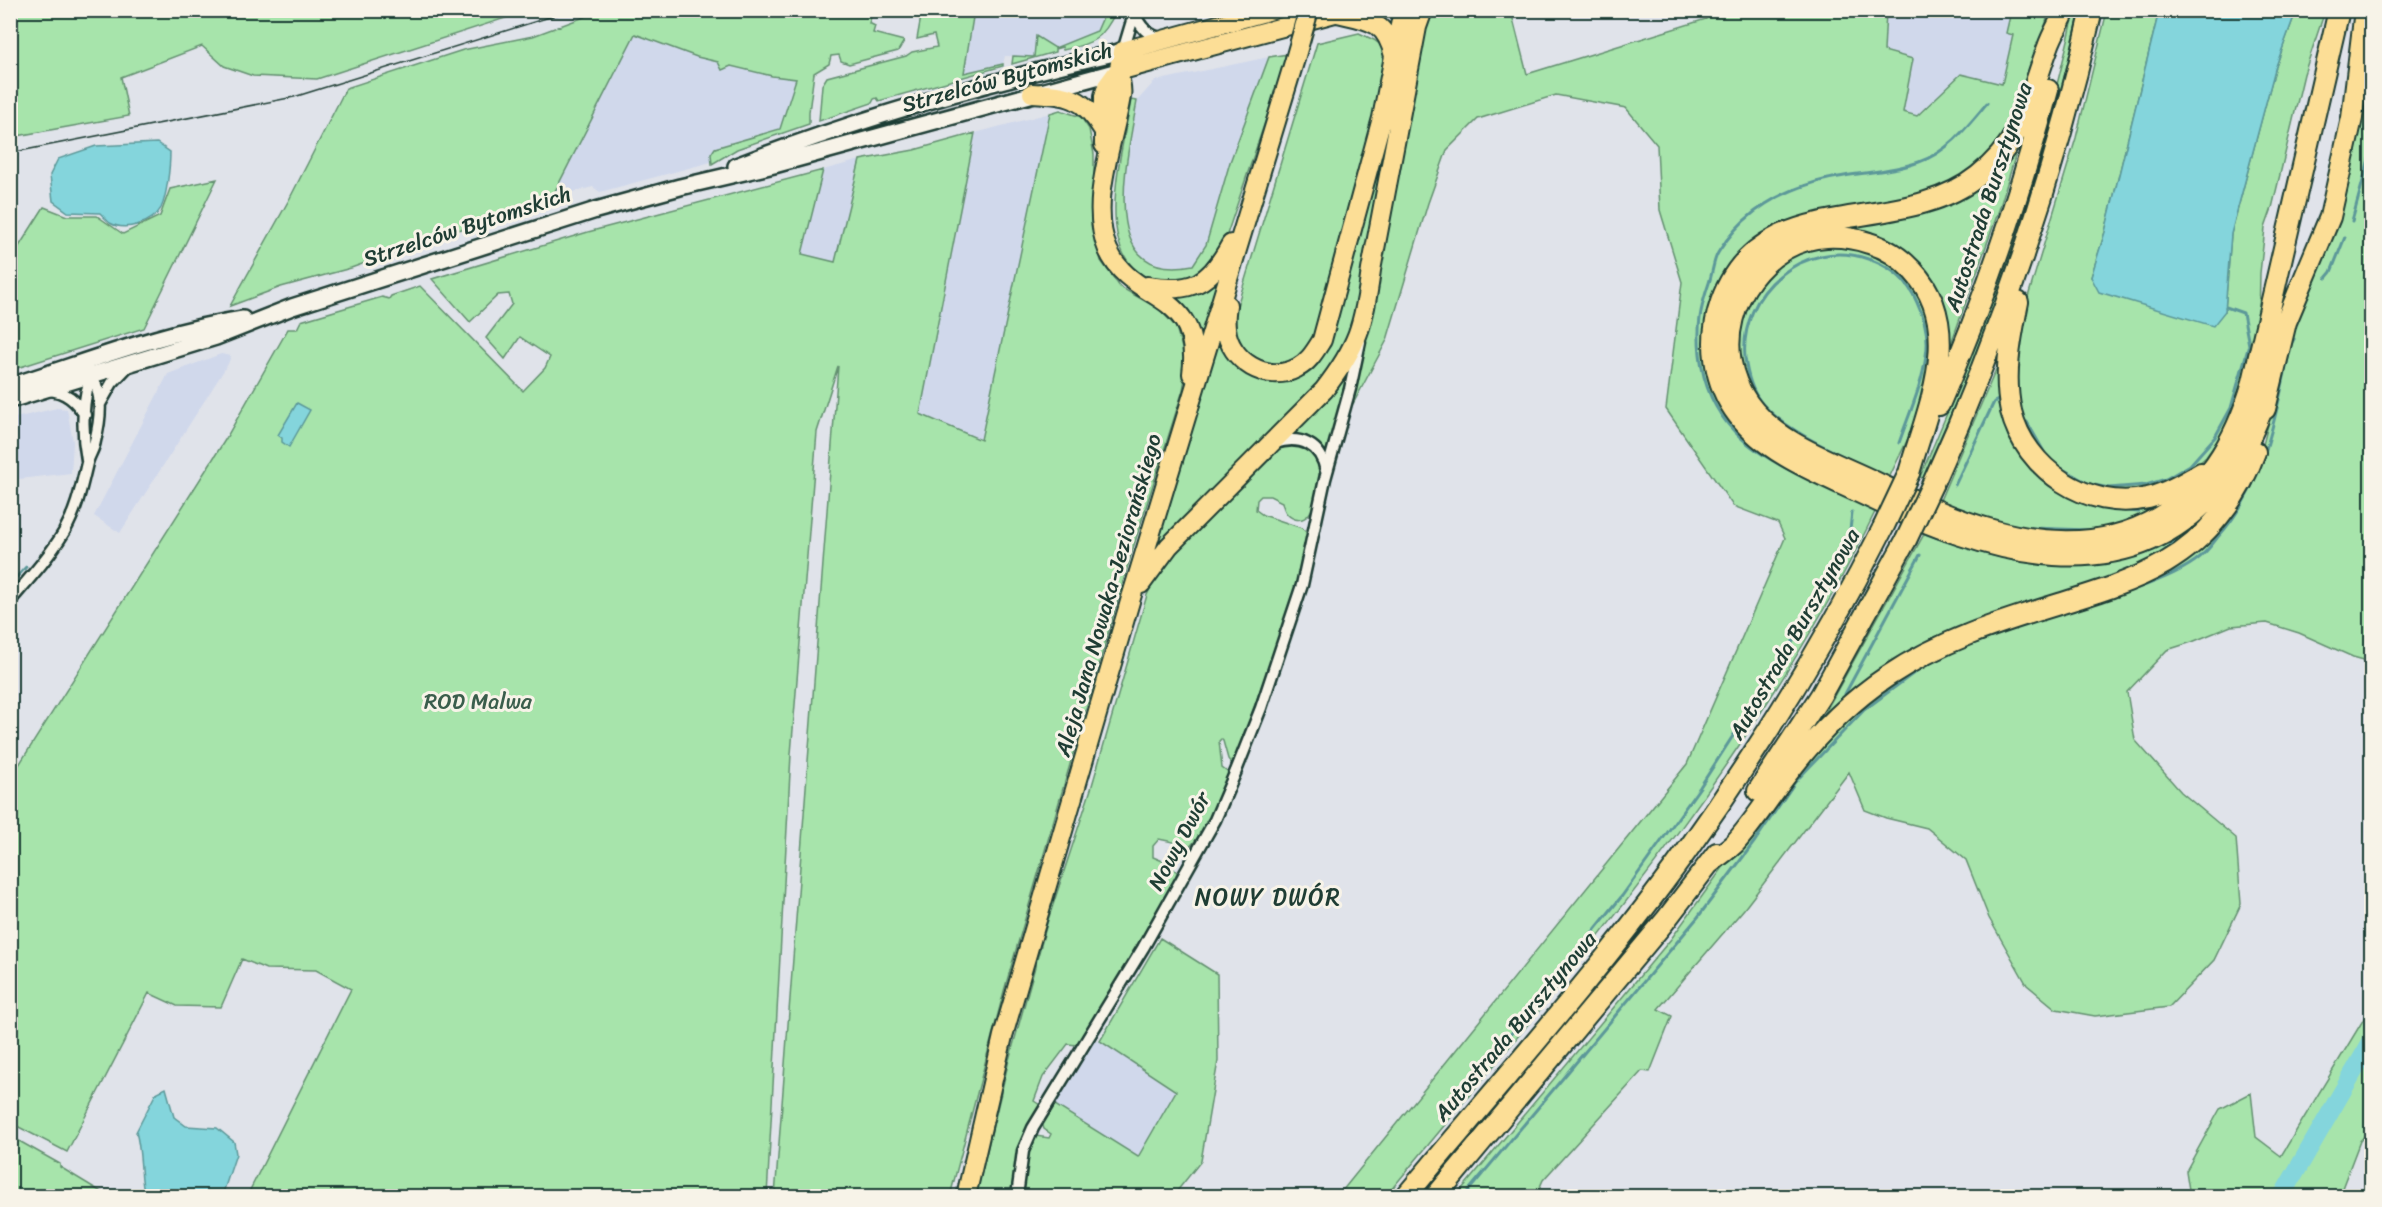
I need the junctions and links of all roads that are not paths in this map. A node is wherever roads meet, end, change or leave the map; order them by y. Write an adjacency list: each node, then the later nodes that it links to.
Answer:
1 (1272, 10): 11 (main road, Strzelców Bytomskich)
2 (1309, 10): 21 (main road, Aleja Jana Nowaka-Jeziorańskiego, bridge)
3 (1402, 10): 13 (main road)
4 (2092, 10): 22 (highway)
5 (2339, 10): 38 (highway)
6 (2365, 10): 31 (highway)
7 (1135, 11): 11 (street); 12 (street)
8 (1341, 12): 13 (main road); 14 (main road, Strzelców Bytomskich)
9 (2065, 12): 31 (highway); 39 (highway, Autostrada Bursztynowa)
10 (1417, 16): 25 (main road)
11 (1166, 40): 12 (main road, Strzelców Bytomskich)
12 (1123, 51): 15 (main road); 20 (main road, Strzelców Bytomskich)
13 (1394, 56): 23 (main road)
14 (1165, 60): 15 (main road, Strzelców Bytomskich); 16 (main road)
15 (1118, 71): 16 (main road); 17 (main road, Strzelców Bytomskich); 18 (main road)
16 (1122, 92): 19 (main road)
17 (1032, 93): 18 (main road); 20 (main road, Strzelców Bytomskich)
18 (1103, 130): 19 (main road)
19 (1106, 164): 24 (main road)
20 (680, 187): 26 (main road, Strzelców Bytomskich)
21 (1246, 219): 23 (main road, Aleja Jana Nowaka-Jeziorańskiego); 24 (main road)
22 (2033, 228): 38 (highway); 43 (highway, bridge)
23 (1228, 276): 35 (main road, Aleja Jana Nowaka-Jeziorańskiego)
24 (1143, 285): 35 (main road)
25 (1363, 322): 36 (main road); 40 (street, Nowy Dwór)
26 (129, 356): 27 (main road, Strzelców Bytomskich); 28 (main road, Strzelców Bytomskich); 33 (street)
27 (73, 366): 28 (street); 29 (main road, Strzelców Bytomskich)
28 (92, 376): 30 (main road, Strzelców Bytomskich); 33 (street); 34 (street)
29 (10, 386)
30 (45, 390): 32 (main road, Strzelców Bytomskich); 34 (street)
31 (2267, 398): 43 (highway)
32 (10, 400)
33 (100, 405): 37 (street)
34 (85, 416): 37 (street)
35 (1185, 421): 41 (main road, Aleja Jana Nowaka-Jeziorańskiego)
36 (1272, 444): 40 (street); 41 (main road)
37 (87, 460): 42 (street)
38 (2212, 467): 39 (highway)
39 (1909, 473): 46 (highway, Autostrada Bursztynowa, bridge)
40 (1325, 479): 45 (street, Nowy Dwór)
41 (1131, 598): 44 (main road, Aleja Jana Nowaka-Jeziorańskiego)
42 (10, 601)
43 (1710, 863): 47 (highway)
44 (966, 1197)
45 (1017, 1197)
46 (1406, 1197)
47 (1437, 1197)

